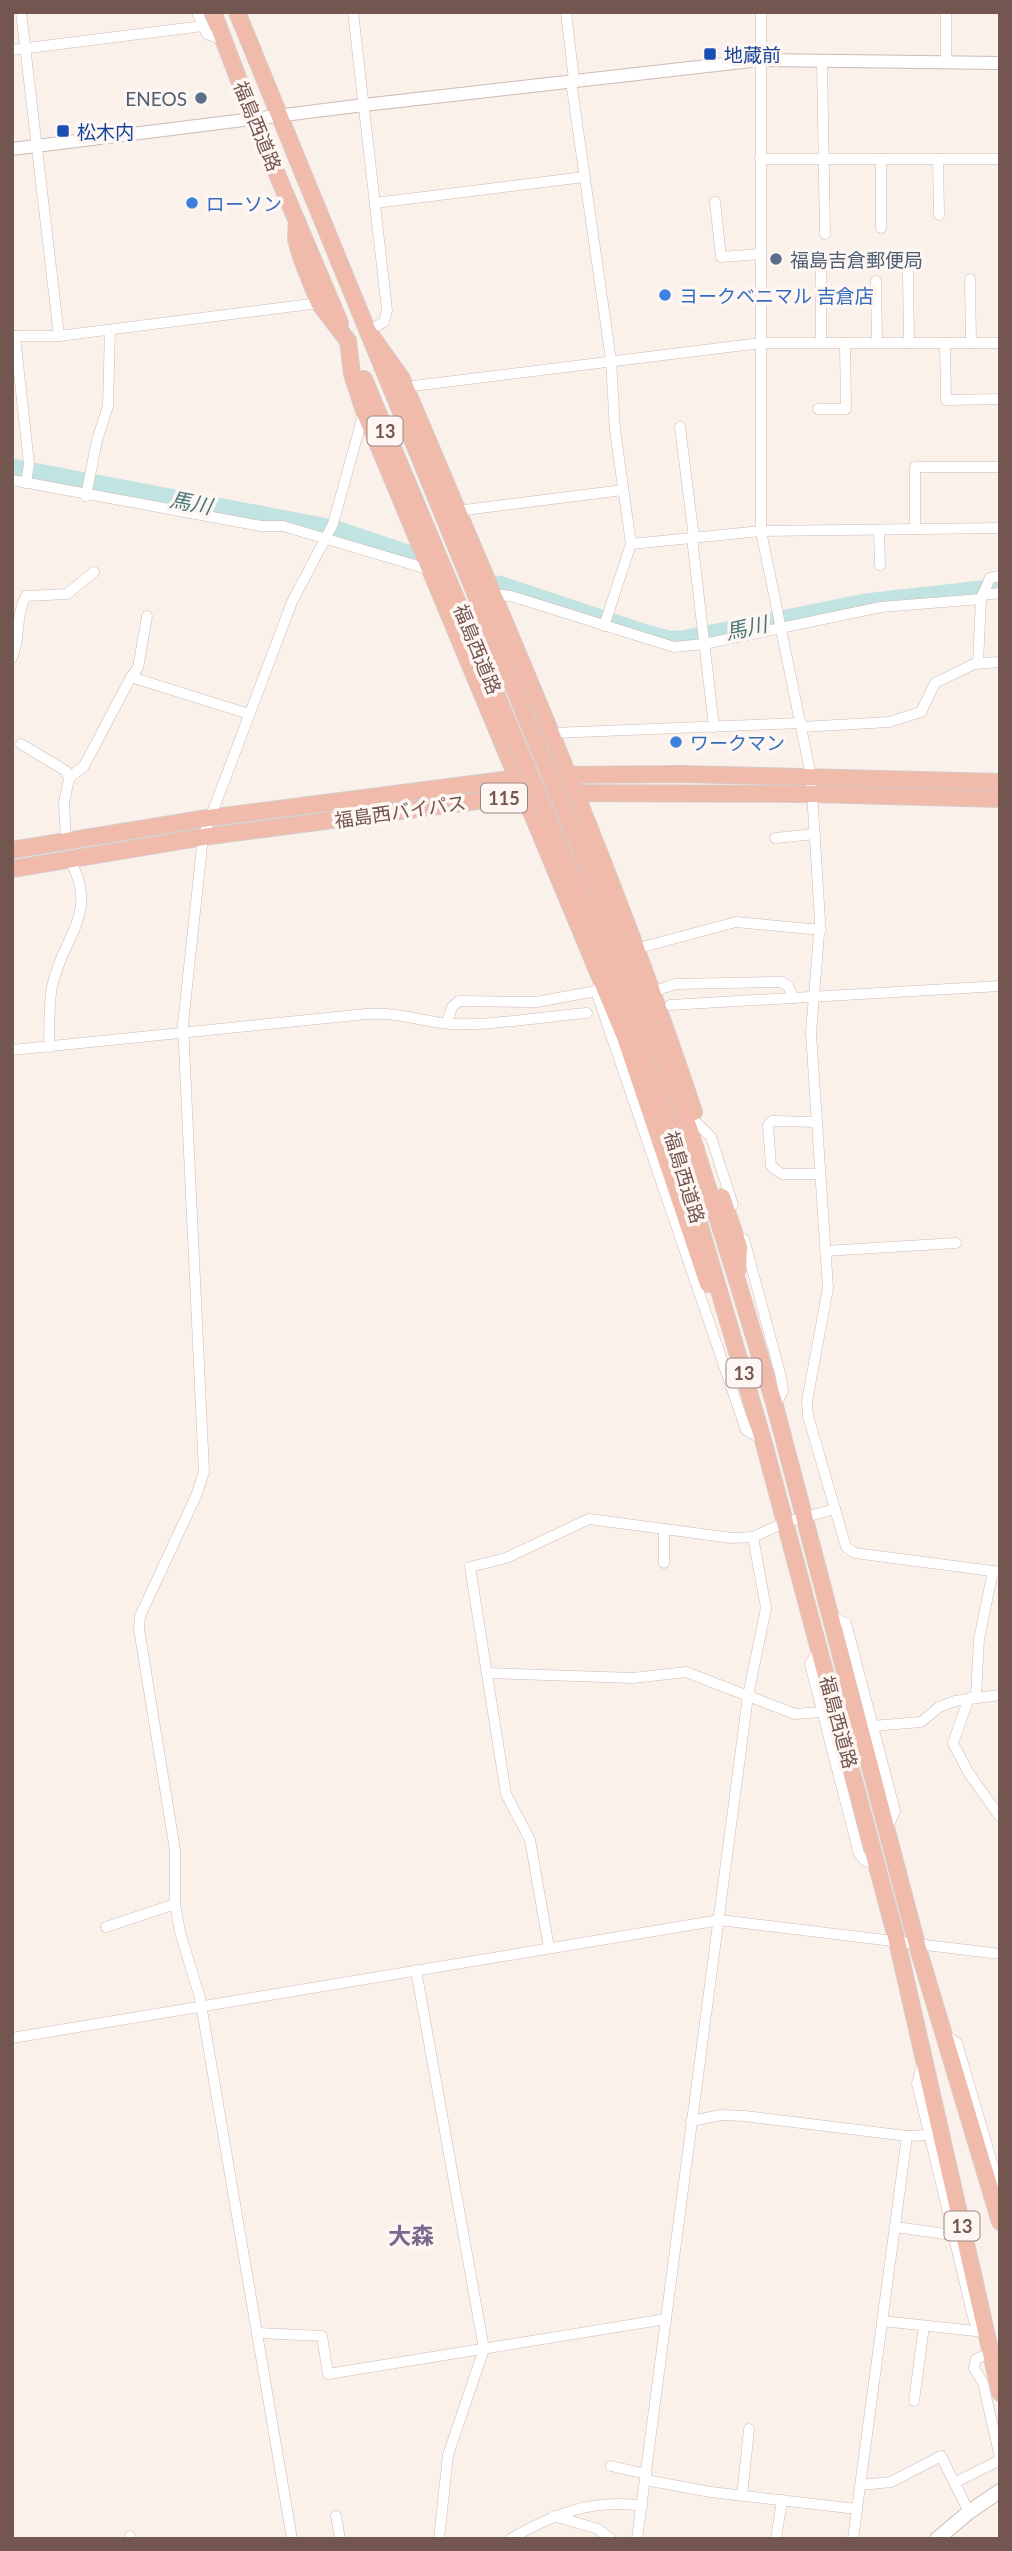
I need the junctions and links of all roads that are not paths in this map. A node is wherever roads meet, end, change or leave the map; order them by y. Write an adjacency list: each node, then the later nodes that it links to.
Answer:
1 (21, 12): 11 (street)
2 (197, 12): 9 (street)
3 (213, 12): 10 (highway, 福島西道路 / 13)
4 (237, 12): 19 (highway, 福島西道路 / 13)
5 (355, 12): 18 (street)
6 (566, 12): 17 (street)
7 (761, 12): 13 (street)
8 (946, 12): 15 (street)
9 (203, 26): 10 (street); 11 (street)
10 (224, 40): 20 (highway, 福島西道路 / 13)
11 (26, 48): 12 (street); 21 (street)
12 (12, 50)
13 (760, 60): 14 (street); 17 (street); 24 (street)
14 (822, 61): 15 (street); 23 (street)
15 (946, 61): 16 (street)
16 (1000, 62)
17 (572, 80): 18 (street); 28 (street)
18 (364, 105): 19 (street); 30 (street)
19 (279, 116): 20 (street); 42 (highway, 福島西道路 / 13)
20 (254, 120): 21 (street); 32 (highway, 福島西道路 / 13)
21 (38, 146): 22 (street); 44 (street)
22 (12, 149)
23 (822, 158): 24 (street); 25 (street); 34 (street)
24 (760, 159): 35 (street)
25 (881, 159): 26 (street); 33 (street)
26 (938, 159): 27 (street); 31 (street)
27 (1000, 159)
28 (583, 177): 30 (street); 54 (street)
29 (715, 202): 35 (street)
30 (375, 203): 42 (street)
31 (939, 215)
32 (297, 221): 40 (highway); 45 (highway, 福島西道路 / 13)
33 (881, 228)
34 (825, 234)
35 (760, 254): 46 (street)
36 (821, 270): 47 (street)
37 (908, 272): 50 (street)
38 (970, 279): 52 (street)
39 (876, 281): 48 (street)
40 (319, 303): 41 (street); 45 (highway)
41 (110, 330): 44 (street); 64 (street)
42 (368, 331): 55 (highway); 128 (highway, 福島西道路 / 13, bridge)
43 (14, 336): 44 (street); 61 (street)
44 (59, 336)
45 (348, 341): 58 (highway); 129 (highway, 福島西道路 / 13, bridge)
46 (761, 342): 47 (street); 54 (street); 69 (street)
47 (821, 342): 49 (street)
48 (877, 342): 49 (street); 50 (street)
49 (845, 343): 57 (street)
50 (909, 343): 51 (street)
51 (946, 343): 52 (street); 56 (street)
52 (971, 343): 53 (street)
53 (1000, 343)
54 (611, 360): 55 (street); 63 (street)
55 (405, 387): 65 (highway)
56 (1000, 399)
57 (818, 409)
58 (364, 411): 70 (street); 74 (highway)
59 (680, 427): 71 (street)
60 (1000, 467): 67 (street)
61 (27, 479): 62 (street); 64 (street)
62 (12, 480)
63 (623, 490): 65 (street); 72 (street)
64 (86, 493): 70 (street)
65 (457, 511): 79 (highway)
66 (1000, 528): 67 (street)
67 (915, 529): 68 (street)
68 (879, 530): 69 (street); 73 (street)
69 (761, 531): 71 (street); 82 (street)
70 (330, 532): 74 (street); 88 (street)
71 (693, 538): 72 (street); 83 (street)
72 (631, 544): 81 (street)
73 (880, 565)
74 (431, 570): 96 (highway)
75 (94, 572): 84 (street)
76 (1000, 576): 77 (street)
77 (983, 593): 78 (street); 82 (street); 86 (street)
78 (1000, 593)
79 (493, 594): 81 (street); 91 (highway)
80 (147, 615): 87 (street)
81 (605, 622): 83 (street)
82 (781, 622): 83 (street); 89 (street)
83 (702, 638): 90 (street)
84 (12, 658)
85 (1000, 662): 86 (street)
86 (978, 663): 89 (street)
87 (131, 677): 88 (street); 95 (street)
88 (249, 714): 102 (street)
89 (802, 725): 90 (street); 94 (street)
90 (714, 727): 91 (street)
91 (553, 733): 93 (highway)
92 (21, 744): 95 (street)
93 (568, 774): 94 (highway, 福島西バイパス / 115); 96 (highway, 福島西バイパス / 115); 98 (highway)
94 (811, 776): 97 (highway, 福島西バイパス / 115); 99 (street)
95 (69, 778): 106 (street)
96 (516, 778): 100 (highway); 102 (highway, 福島西バイパス / 115)
97 (1000, 782)
98 (575, 792): 99 (highway, 福島西バイパス / 115); 100 (highway, 福島西バイパス / 115); 111 (highway)
99 (813, 794): 101 (highway, 福島西バイパス / 115); 103 (street)
100 (524, 795): 104 (highway, 福島西バイパス / 115); 112 (highway)
101 (1000, 799)
102 (208, 818): 104 (street); 106 (highway, 福島西バイパス / 115)
103 (815, 834): 105 (street); 110 (street)
104 (203, 837): 108 (highway, 福島西バイパス / 115); 120 (street)
105 (775, 838)
106 (66, 841): 107 (highway, 福島西バイパス / 115)
107 (12, 850)
108 (69, 860): 109 (highway, 福島西バイパス / 115); 121 (street)
109 (12, 869)
110 (821, 930): 111 (street); 115 (street)
111 (635, 949): 114 (highway)
112 (599, 986): 119 (street); 129 (highway); 131 (street)
113 (1000, 986): 115 (street)
114 (652, 992): 116 (street); 124 (highway)
115 (812, 997): 116 (street); 123 (street)
116 (794, 998): 117 (street)
117 (670, 1005)
118 (587, 1013): 119 (street)
119 (447, 1023): 120 (street)
120 (184, 1031): 121 (street); 150 (street)
121 (49, 1047): 122 (street)
122 (12, 1051)
123 (817, 1122): 125 (street); 125 (street)
124 (698, 1123): 128 (highway); 130 (street)
125 (820, 1174): 127 (street)
126 (956, 1243): 127 (street)
127 (825, 1251): 132 (street)
128 (737, 1280): 130 (highway, 福島西道路 / 13)
129 (728, 1320): 131 (highway, 福島西道路 / 13)
130 (775, 1406): 133 (highway, 福島西道路 / 13)
131 (763, 1440): 134 (highway, 福島西道路 / 13)
132 (835, 1509): 133 (street); 138 (street)
133 (804, 1518): 134 (street); 139 (highway, 福島西道路 / 13)
134 (786, 1522): 136 (street); 140 (highway, 福島西道路 / 13)
135 (664, 1529): 136 (street); 137 (street); 141 (street)
136 (753, 1537): 143 (street)
137 (664, 1563)
138 (996, 1571): 144 (street)
139 (831, 1617): 146 (street); 148 (highway, 福島西道路 / 13)
140 (819, 1649): 145 (street); 149 (highway, 福島西道路 / 13)
141 (487, 1673): 143 (street); 155 (street)
142 (1000, 1695): 144 (street)
143 (748, 1696): 145 (street); 151 (street)
144 (972, 1697): 146 (street); 147 (street)
145 (821, 1712): 149 (street)
146 (873, 1726): 148 (street)
147 (1000, 1816)
148 (887, 1829): 154 (highway, 福島西道路 / 13)
149 (877, 1863): 153 (highway, 福島西道路 / 13)
150 (175, 1904): 152 (street); 158 (street)
151 (720, 1920): 153 (street); 155 (street); 162 (street)
152 (106, 1927)
153 (897, 1941): 154 (street); 161 (highway, 福島西道路 / 13)
154 (917, 1945): 156 (street); 159 (highway, 福島西道路 / 13)
155 (550, 1948): 157 (street)
156 (1000, 1954)
157 (416, 1970): 158 (street); 176 (street)
158 (201, 2007): 160 (street); 174 (street)
159 (946, 2035): 165 (street); 168 (highway, 福島西道路 / 13)
160 (12, 2038)
161 (924, 2059): 163 (street); 175 (highway, 福島西道路 / 13)
162 (691, 2121): 164 (street); 171 (street)
163 (929, 2135): 164 (street); 170 (street)
164 (907, 2136): 169 (street)
165 (988, 2147): 166 (street); 167 (street)
166 (1000, 2148)
167 (1000, 2190)
168 (1000, 2222)
169 (896, 2227): 170 (street); 172 (street)
170 (953, 2235): 175 (street)
171 (666, 2319): 176 (street); 183 (street)
172 (881, 2321): 173 (street); 185 (street)
173 (924, 2326): 175 (street); 179 (street)
174 (258, 2333): 176 (street); 194 (street)
175 (986, 2333): 177 (highway, 福島西道路 / 13)
176 (484, 2349): 196 (street)
177 (990, 2353): 178 (highway, 福島西道路 / 13); 181 (street)
178 (1000, 2393)
179 (914, 2401)
180 (749, 2429): 187 (street)
181 (1000, 2459): 184 (street)
182 (611, 2466): 183 (street)
183 (646, 2477): 187 (street); 189 (street)
184 (956, 2483): 185 (street); 191 (street)
185 (861, 2486): 190 (street)
186 (1000, 2491): 191 (main road)
187 (741, 2496): 188 (street)
188 (782, 2500): 190 (street); 200 (street)
189 (642, 2506): 193 (street); 199 (street)
190 (858, 2509): 201 (street)
191 (969, 2512): 202 (main road)
192 (336, 2516): 195 (street)
193 (554, 2516): 197 (street); 198 (street)
194 (292, 2539)
195 (340, 2539)
196 (439, 2539)
197 (510, 2539)
198 (611, 2539)
199 (637, 2539)
200 (776, 2539)
201 (853, 2539)
202 (937, 2539)

